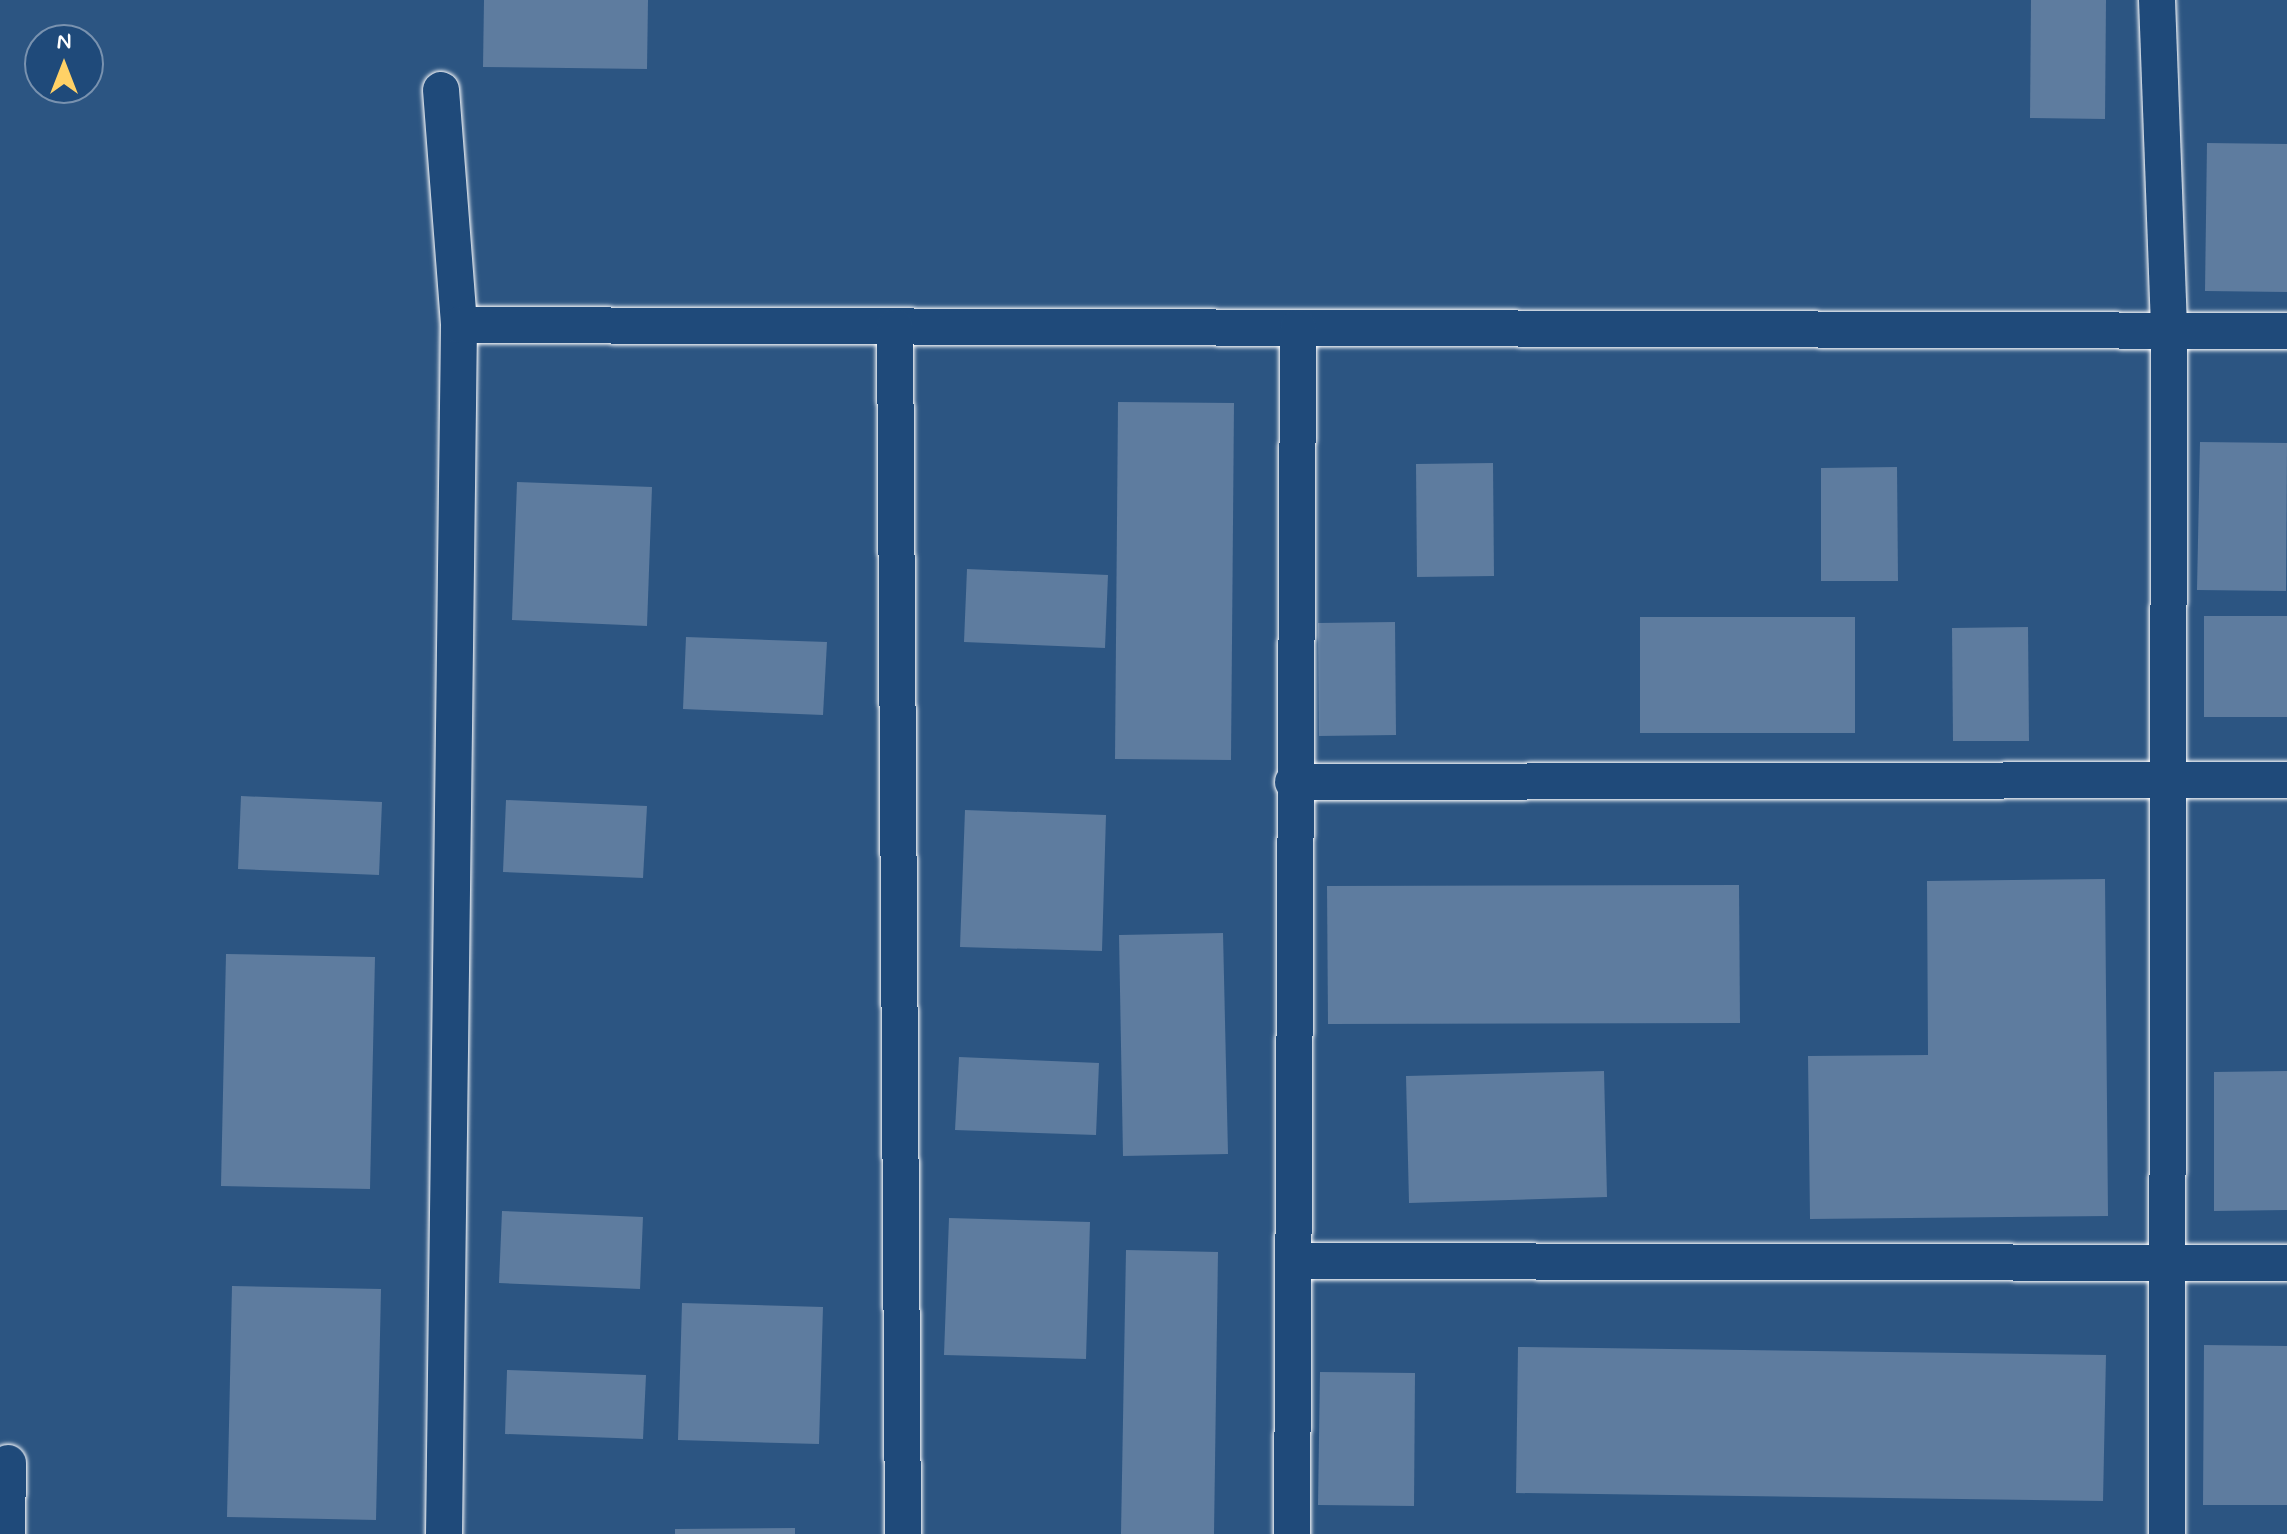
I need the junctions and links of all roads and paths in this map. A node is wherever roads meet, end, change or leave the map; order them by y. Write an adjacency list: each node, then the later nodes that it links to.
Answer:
1 (2157, 0): 6 (street)
2 (441, 90): 3 (street)
3 (459, 325): 4 (street); 16 (street)
4 (895, 327): 5 (street); 17 (street)
5 (1298, 328): 6 (street); 9 (street)
6 (2169, 331): 7 (street); 10 (street)
7 (2287, 331)
8 (2287, 780): 10 (street)
9 (1293, 782): 10 (street); 11 (street)
10 (2165, 782): 12 (street)
11 (1295, 1261): 12 (street); 18 (street)
12 (2164, 1263): 13 (street); 19 (street)
13 (2287, 1263)
14 (8, 1463): 15 (street)
15 (7, 1534)
16 (444, 1534)
17 (903, 1534)
18 (1292, 1534)
19 (2167, 1534)

